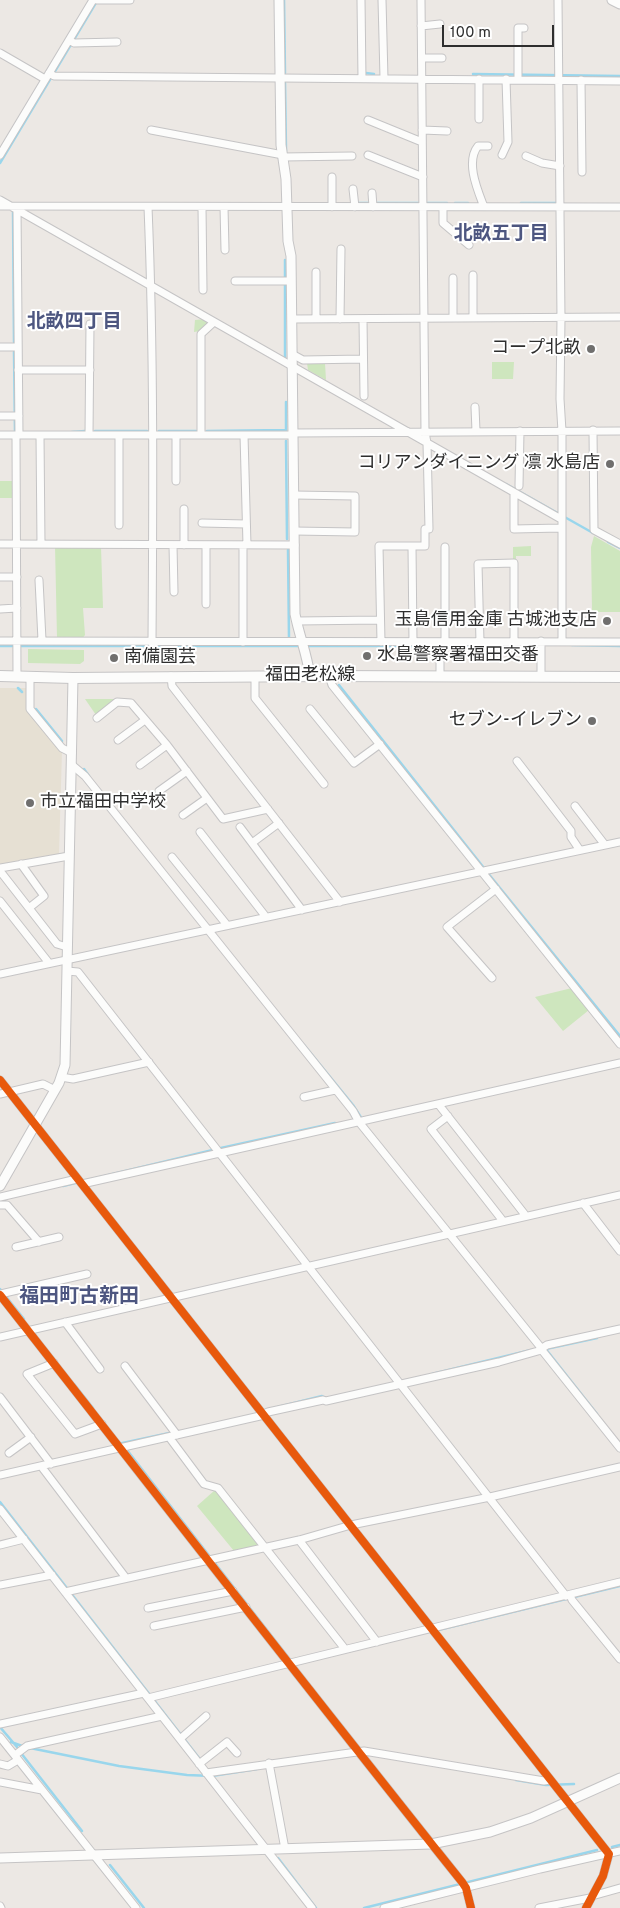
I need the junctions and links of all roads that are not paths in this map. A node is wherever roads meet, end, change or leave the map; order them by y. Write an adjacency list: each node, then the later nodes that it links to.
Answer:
1 (97, 0): 2 (street); 13 (street)
2 (130, 0)
3 (280, 0): 20 (street)
4 (361, 0): 22 (street)
5 (382, 0): 23 (street)
6 (421, 0): 11 (street)
7 (558, 0): 21 (street)
8 (612, 0): 9 (street)
9 (620, 4)
10 (440, 24): 11 (street)
11 (421, 26): 16 (street)
12 (524, 28): 19 (street)
13 (72, 41): 14 (street); 18 (street)
14 (117, 42)
15 (0, 53): 18 (street)
16 (422, 58): 17 (street); 24 (street)
17 (442, 58)
18 (50, 75): 20 (street); 36 (street)
19 (518, 76): 21 (street); 26 (street)
20 (281, 77): 22 (street); 39 (street)
21 (558, 77): 27 (street); 42 (street)
22 (362, 78): 23 (street)
23 (384, 78): 24 (street)
24 (422, 78): 25 (street); 32 (street)
25 (479, 79): 26 (street); 29 (street)
26 (506, 79): 38 (street)
27 (581, 80): 28 (street); 43 (street)
28 (620, 81)
29 (479, 119)
30 (368, 120): 34 (street)
31 (151, 130): 39 (street)
32 (422, 130): 33 (street); 34 (street)
33 (447, 131)
34 (422, 142): 45 (street)
35 (488, 146): 59 (street)
36 (0, 155)
37 (368, 155): 45 (street)
38 (502, 155)
39 (283, 156): 40 (street); 53 (street)
40 (352, 156)
41 (526, 156): 42 (street)
42 (560, 166): 60 (street)
43 (582, 172)
44 (332, 177): 54 (street)
45 (423, 177): 57 (street)
46 (353, 189): 55 (street)
47 (372, 193): 56 (street)
48 (0, 200): 61 (street)
49 (0, 206): 61 (street)
50 (148, 207): 51 (street); 61 (street); 71 (street)
51 (202, 207): 52 (street); 72 (street)
52 (224, 207): 53 (street); 65 (street)
53 (287, 207): 54 (street); 70 (street)
54 (332, 207): 55 (street)
55 (354, 207): 56 (street)
56 (373, 207): 57 (street)
57 (423, 207): 58 (street); 74 (street)
58 (443, 207): 59 (street); 63 (street)
59 (484, 207): 60 (street)
60 (560, 207): 62 (street); 77 (street)
61 (15, 208): 71 (street); 85 (street)
62 (620, 208)
63 (469, 245)
64 (341, 249): 80 (street)
65 (225, 250)
66 (316, 272): 79 (street)
67 (473, 275): 76 (street)
68 (453, 278): 75 (street)
69 (235, 281): 70 (street)
70 (291, 281): 78 (street)
71 (152, 284): 82 (street); 102 (street)
72 (203, 290)
73 (620, 317): 77 (street)
74 (425, 318): 75 (street); 81 (street); 111 (street)
75 (453, 318): 76 (street)
76 (473, 318): 77 (street)
77 (561, 318): 99 (street)
78 (292, 319): 79 (street); 86 (street)
79 (316, 319): 80 (street)
80 (340, 319): 81 (street)
81 (363, 319): 87 (street)
82 (214, 322): 88 (street); 109 (street)
83 (90, 324): 90 (street)
84 (0, 347): 85 (street)
85 (18, 347): 89 (street)
86 (292, 354): 87 (street); 88 (street)
87 (363, 359): 91 (street)
88 (292, 367): 100 (street); 103 (street)
89 (18, 370): 90 (street); 94 (street)
90 (90, 370): 107 (street)
91 (364, 396)
92 (475, 407): 97 (street)
93 (0, 416): 94 (street)
94 (19, 416): 105 (street)
95 (593, 430): 96 (street); 99 (street); 126 (street)
96 (620, 430)
97 (476, 431): 98 (street); 111 (street)
98 (520, 431): 99 (street); 113 (street)
99 (562, 431): 117 (street)
100 (411, 432): 103 (street); 111 (street); 111 (street)
101 (119, 434): 102 (street); 107 (street); 120 (street)
102 (154, 434): 108 (street); 127 (street)
103 (293, 434): 110 (street); 115 (street)
104 (0, 435): 105 (street)
105 (18, 435): 106 (street); 124 (street)
106 (40, 435): 107 (street); 125 (street)
107 (89, 435)
108 (176, 435): 109 (street); 112 (street)
109 (201, 435): 110 (street)
110 (244, 435): 119 (street)
111 (426, 438): 114 (street); 133 (street)
112 (176, 481)
113 (519, 486)
114 (514, 493): 117 (street); 121 (street)
115 (294, 495): 122 (street); 122 (street)
116 (184, 509): 129 (street)
117 (561, 517): 121 (street)
118 (202, 523): 119 (street)
119 (246, 524): 131 (street)
120 (119, 525)
121 (562, 528): 147 (street)
122 (294, 531): 132 (street)
123 (0, 544): 124 (street)
124 (17, 544): 125 (street); 136 (street)
125 (41, 544): 127 (street)
126 (620, 544)
127 (153, 545): 128 (street); 157 (street)
128 (173, 545): 129 (street); 138 (street)
129 (184, 545): 130 (street)
130 (206, 545): 131 (street); 139 (street)
131 (245, 545): 132 (street); 149 (street)
132 (295, 545): 143 (street)
133 (412, 546): 142 (street); 152 (street)
134 (445, 546): 153 (street)
135 (0, 577): 136 (street)
136 (17, 577): 141 (street)
137 (39, 580): 144 (street)
138 (174, 592)
139 (206, 604)
140 (0, 608): 141 (street)
141 (17, 608): 145 (street)
142 (380, 620): 143 (street); 151 (street)
143 (297, 621): 150 (street)
144 (42, 640): 145 (street); 157 (street)
145 (18, 641): 148 (street); 159 (street)
146 (541, 641): 147 (street); 155 (street); 166 (street)
147 (562, 641): 156 (street)
148 (0, 642)
149 (243, 642): 150 (street); 157 (street)
150 (303, 642): 151 (street); 163 (street)
151 (381, 642): 152 (street)
152 (413, 642): 153 (street)
153 (443, 642): 154 (street); 165 (street)
154 (480, 642): 155 (street); 155 (street)
155 (514, 642)
156 (620, 642)
157 (152, 643)
158 (0, 676): 159 (main road, 福田老松線)
159 (17, 676): 160 (main road, 福田老松線)
160 (30, 676): 168 (main road, 福田老松線); 175 (street)
161 (170, 676): 162 (main road, 福田老松線); 168 (main road, 福田老松線); 184 (street)
162 (255, 676): 163 (main road, 福田老松線); 180 (street)
163 (310, 676): 164 (main road, 福田老松線)
164 (329, 676): 165 (main road, 福田老松線); 173 (street)
165 (440, 676): 166 (main road, 福田老松線)
166 (541, 676): 167 (main road, 福田老松線)
167 (620, 676)
168 (73, 678): 175 (street)
169 (310, 709): 173 (street)
170 (97, 718): 171 (street)
171 (145, 720): 172 (street); 174 (street)
172 (118, 740)
173 (380, 744): 197 (street)
174 (167, 745): 178 (street); 179 (street)
175 (72, 753): 177 (street)
176 (517, 761): 192 (street)
177 (72, 765): 193 (street); 205 (street)
178 (140, 766)
179 (187, 771): 181 (street); 182 (street)
180 (324, 784)
181 (159, 791)
182 (207, 798): 184 (street); 185 (street)
183 (575, 806): 191 (street)
184 (268, 809): 186 (street)
185 (183, 815)
186 (279, 823): 190 (street); 200 (street)
187 (240, 827): 190 (street)
188 (200, 832): 203 (street)
189 (620, 842): 191 (street)
190 (252, 843): 202 (street)
191 (605, 845): 192 (street)
192 (579, 849): 197 (street)
193 (70, 856): 195 (street); 206 (street)
194 (172, 857): 204 (street)
195 (21, 864): 196 (street); 201 (street)
196 (0, 870): 201 (street)
197 (483, 873): 198 (street); 200 (street)
198 (496, 889): 211 (street); 212 (street)
199 (0, 901): 208 (street)
200 (340, 902): 202 (street)
201 (29, 908): 206 (street)
202 (302, 910): 203 (street)
203 (266, 917): 204 (street)
204 (227, 925): 205 (street)
205 (209, 930): 207 (street); 218 (street)
206 (68, 947): 207 (street)
207 (67, 960): 208 (street); 209 (street)
208 (49, 963): 210 (street)
209 (67, 971): 213 (street); 215 (street)
210 (0, 974)
211 (492, 978)
212 (620, 1044)
213 (149, 1062): 215 (street); 226 (street)
214 (620, 1063): 222 (street)
215 (61, 1077): 217 (street)
216 (0, 1080): 219 (street)
217 (55, 1090): 219 (street); 225 (street)
218 (335, 1090): 221 (street); 224 (street)
219 (9, 1092): 220 (street); 225 (street)
220 (0, 1094)
221 (304, 1097)
222 (439, 1105): 223 (street); 224 (street)
223 (448, 1116): 233 (street); 234 (street)
224 (360, 1121): 226 (street); 235 (street)
225 (35, 1124): 227 (street); 228 (street)
226 (218, 1150): 227 (street); 240 (street)
227 (80, 1181): 230 (street); 243 (street)
228 (0, 1186)
229 (620, 1194): 231 (street)
230 (0, 1197)
231 (583, 1203): 233 (street); 239 (street)
232 (0, 1205): 237 (street)
233 (526, 1216): 234 (street)
234 (503, 1221): 235 (street)
235 (451, 1232): 240 (street); 248 (street)
236 (59, 1237): 237 (street)
237 (39, 1242): 238 (street)
238 (16, 1247)
239 (620, 1251)
240 (309, 1266): 243 (street); 252 (street)
241 (87, 1274): 242 (street)
242 (1, 1294): 246 (street)
243 (173, 1297): 244 (street); 254 (street)
244 (65, 1322): 246 (street); 251 (street)
245 (620, 1329): 248 (street)
246 (28, 1331): 247 (street); 249 (street)
247 (0, 1337)
248 (543, 1348): 252 (street); 259 (street)
249 (54, 1363): 255 (street); 255 (street)
250 (125, 1366): 256 (street)
251 (100, 1369)
252 (400, 1382): 254 (street); 265 (street)
253 (0, 1397): 257 (street)
254 (262, 1412): 256 (street); 267 (street)
255 (102, 1424): 258 (street)
256 (174, 1434): 258 (street); 271 (street)
257 (31, 1437): 260 (street); 261 (street)
258 (118, 1445): 261 (street); 272 (street)
259 (620, 1448)
260 (9, 1453)
261 (50, 1462): 262 (street)
262 (41, 1466): 264 (street); 274 (street)
263 (620, 1466): 265 (street)
264 (1, 1473)
265 (490, 1497): 267 (street); 279 (street)
266 (0, 1509): 268 (street)
267 (351, 1525): 269 (street); 283 (street)
268 (24, 1540): 270 (street); 273 (street)
269 (300, 1540): 271 (street); 284 (street)
270 (0, 1545)
271 (266, 1548): 272 (street); 285 (street)
272 (212, 1560): 274 (street); 278 (street)
273 (52, 1575): 276 (street); 277 (street)
274 (126, 1578): 277 (street)
275 (620, 1582): 279 (street)
276 (0, 1586)
277 (69, 1591): 288 (street)
278 (233, 1591): 280 (street); 281 (street)
279 (570, 1597): 283 (street); 286 (street)
280 (246, 1607): 282 (street); 287 (street)
281 (148, 1608)
282 (154, 1626)
283 (434, 1630): 284 (street); 303 (street)
284 (377, 1642): 285 (street)
285 (345, 1649): 287 (street)
286 (620, 1659)
287 (292, 1664): 288 (street); 294 (street)
288 (149, 1696): 289 (street); 291 (street)
289 (162, 1716): 293 (street); 296 (street)
290 (206, 1716): 293 (street)
291 (0, 1724)
292 (0, 1737): 296 (street)
293 (182, 1737): 297 (street)
294 (358, 1753): 299 (street); 303 (street); 306 (street)
295 (236, 1754): 297 (street)
296 (16, 1757): 298 (street); 304 (street)
297 (201, 1763): 300 (street)
298 (0, 1764)
299 (270, 1766): 300 (street); 307 (street)
300 (208, 1774): 308 (street)
301 (620, 1778): 305 (street)
302 (0, 1782): 304 (street)
303 (553, 1783): 305 (street)
304 (42, 1790): 311 (street)
305 (568, 1802): 306 (street); 310 (street)
306 (431, 1844): 307 (street); 313 (street)
307 (286, 1848): 308 (street)
308 (266, 1849): 311 (street); 317 (street)
309 (620, 1851): 310 (street)
310 (609, 1854): 313 (street); 315 (street)
311 (94, 1855): 312 (street); 316 (street)
312 (0, 1858)
313 (463, 1885): 318 (street); 319 (street)
314 (620, 1888): 315 (street)
315 (591, 1897): 320 (street); 321 (street)
316 (136, 1908)
317 (312, 1908)
318 (384, 1908)
319 (471, 1908)
320 (539, 1908)
321 (586, 1908)

